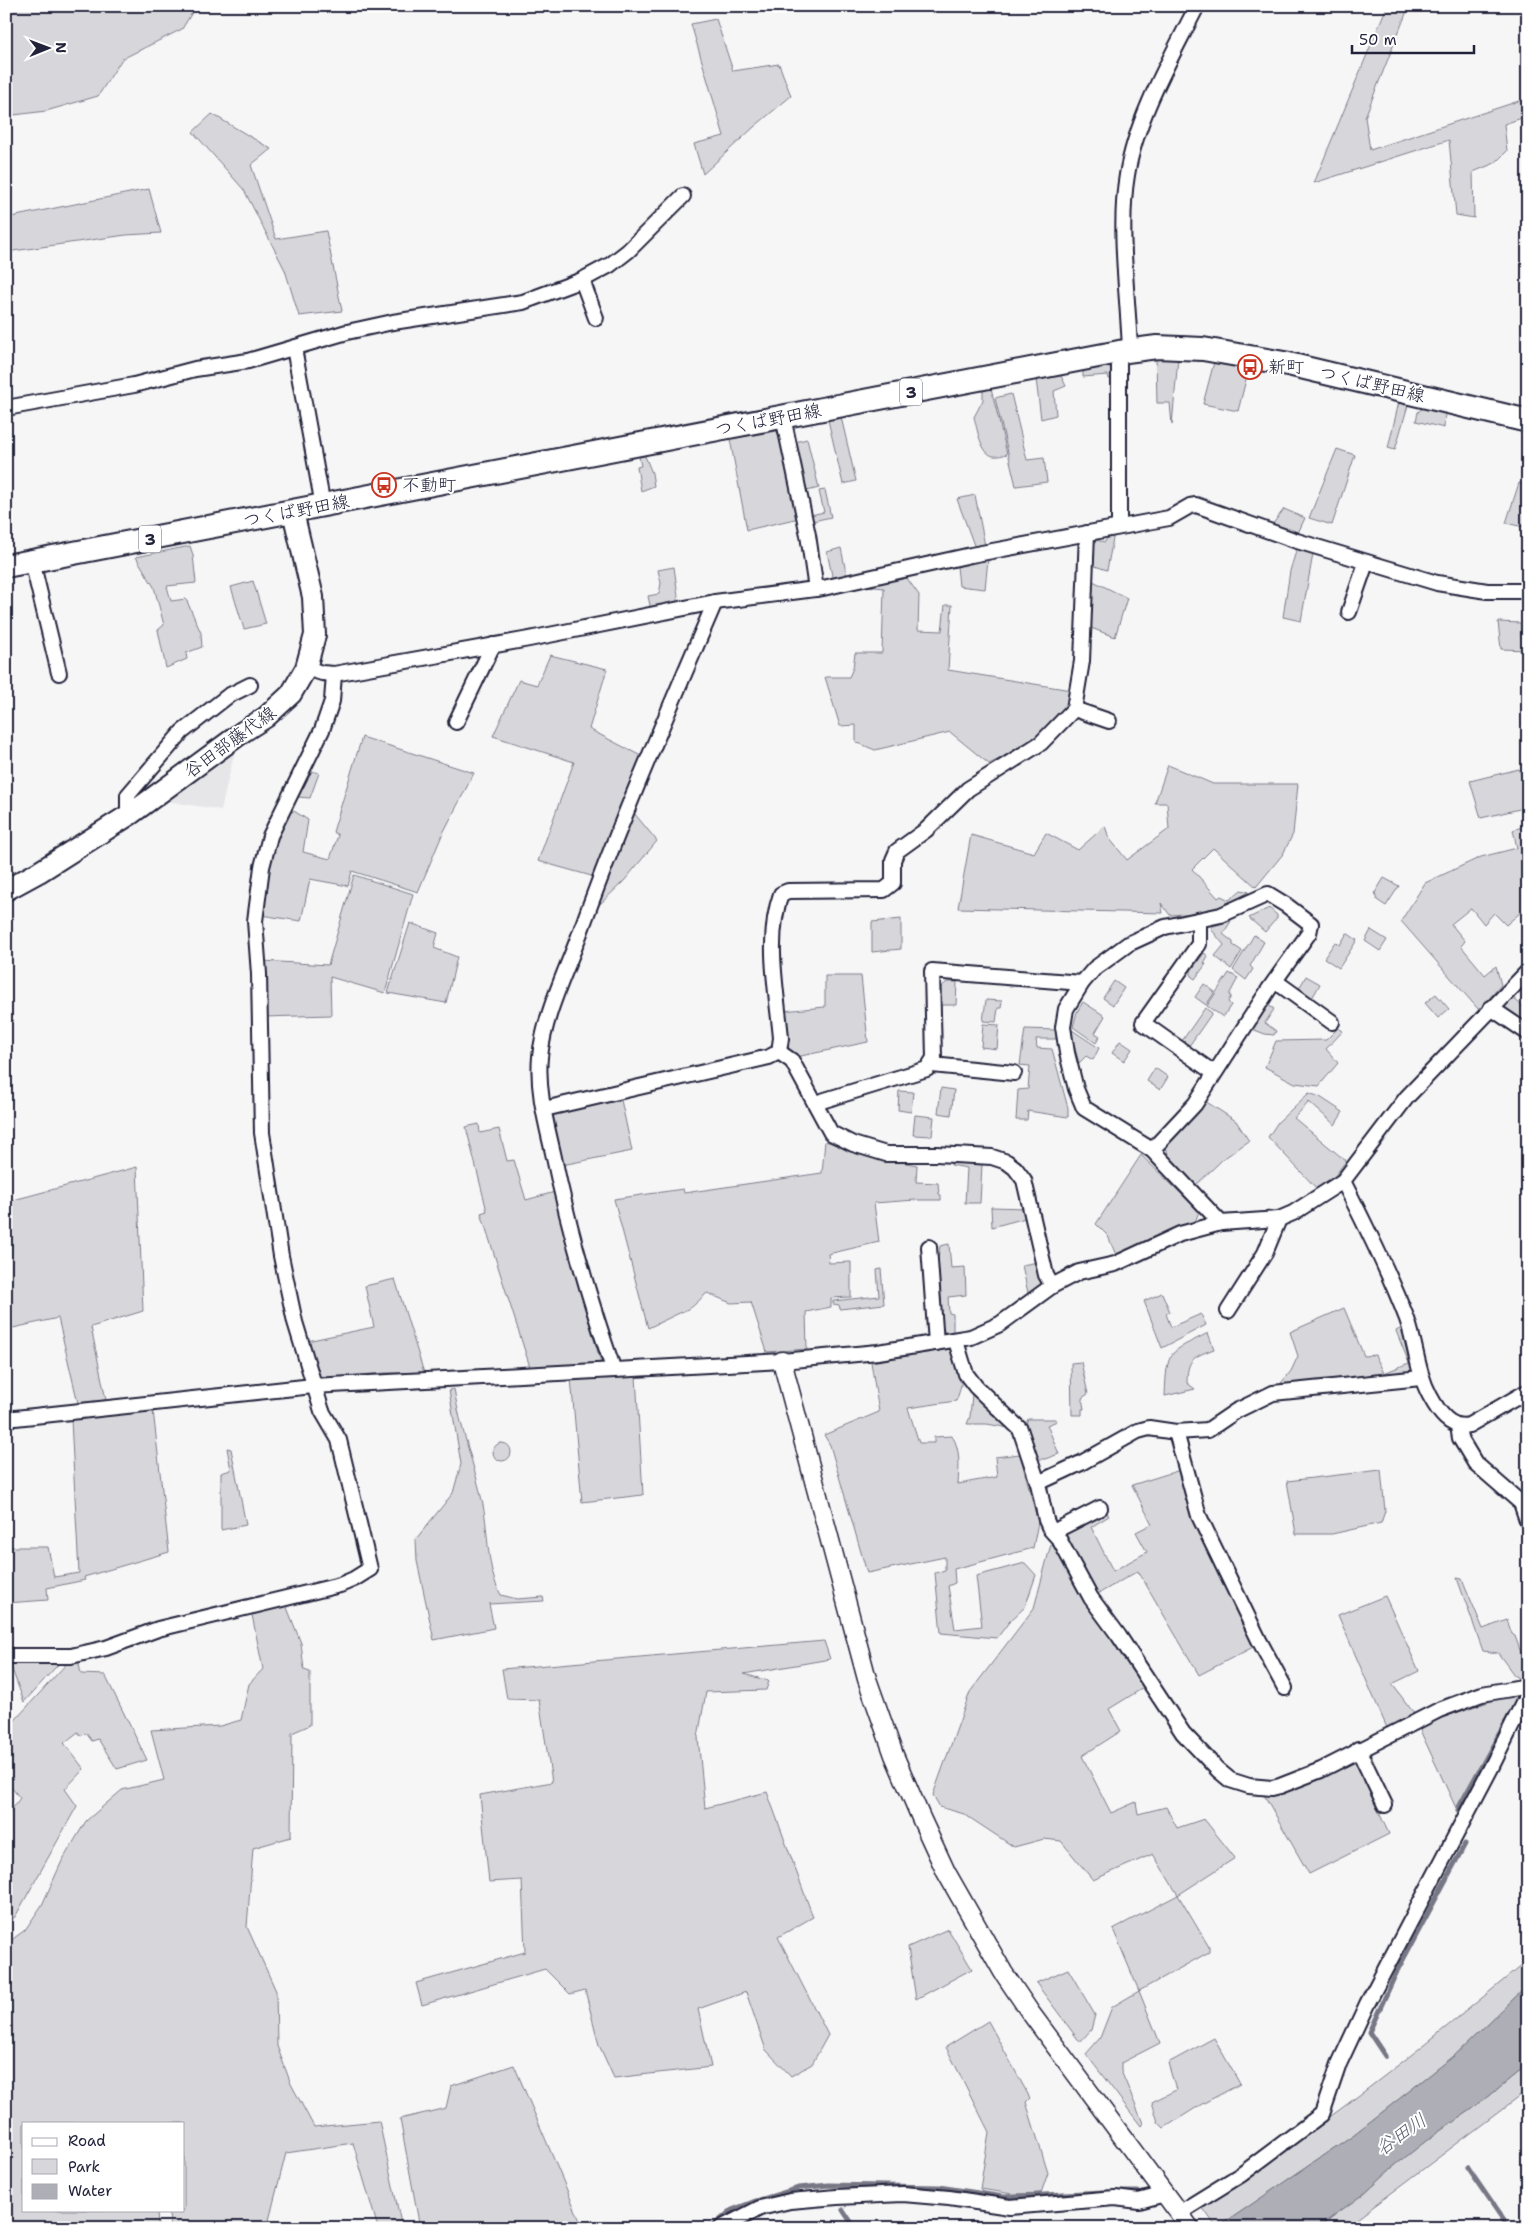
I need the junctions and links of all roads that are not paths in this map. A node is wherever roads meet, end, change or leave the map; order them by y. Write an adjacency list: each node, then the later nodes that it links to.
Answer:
1 (1197, 6): 6 (street)
2 (683, 196): 3 (street)
3 (582, 280): 4 (street); 5 (street)
4 (596, 318)
5 (294, 348): 7 (street); 10 (street)
6 (1124, 351): 8 (main road, つくば野田線 / 3); 9 (main road, つくば野田線 / 3); 12 (street)
7 (6, 408)
8 (783, 417): 10 (main road, つくば野田線 / 3); 17 (street)
9 (1528, 421)
10 (323, 506): 11 (main road, つくば野田線 / 3)
11 (294, 512): 14 (main road, つくば野田線 / 3); 22 (main road, 谷田部藤代線)
12 (1119, 526): 13 (street); 15 (street)
13 (1087, 533): 17 (street); 26 (street)
14 (32, 561): 16 (main road, つくば野田線 / 3); 23 (street)
15 (1366, 563): 18 (street); 20 (street)
16 (6, 566)
17 (816, 588): 19 (street)
18 (1528, 591)
19 (715, 602): 21 (street); 43 (street)
20 (1349, 612)
21 (493, 645): 24 (street); 28 (street)
22 (306, 668): 24 (street); 29 (main road, 谷田部藤代線)
23 (58, 673)
24 (334, 674): 56 (street)
25 (250, 685): 29 (street)
26 (1074, 709): 27 (street); 38 (street)
27 (1110, 721)
28 (456, 722)
29 (128, 816): 30 (main road, 谷田部藤代線)
30 (6, 890)
31 (1199, 920): 33 (street); 34 (street); 41 (street)
32 (1528, 971): 35 (street)
33 (1274, 981): 36 (street); 41 (street)
34 (1082, 984): 39 (street); 44 (street)
35 (1491, 1008): 37 (street); 45 (street)
36 (1332, 1022)
37 (1528, 1034)
38 (779, 1052): 42 (street); 43 (street)
39 (932, 1066): 40 (street); 42 (street)
40 (1014, 1073)
41 (1214, 1073): 44 (street)
42 (814, 1103): 49 (street)
43 (544, 1110): 54 (street)
44 (1152, 1150): 47 (street)
45 (1343, 1181): 46 (street); 55 (street)
46 (1279, 1220): 47 (street); 50 (street)
47 (1221, 1223): 49 (street)
48 (929, 1247): 52 (street)
49 (1052, 1286): 51 (street)
50 (1228, 1311)
51 (956, 1341): 52 (street); 61 (street)
52 (936, 1344): 53 (street)
53 (782, 1361): 54 (street); 72 (street)
54 (613, 1368): 56 (street)
55 (1421, 1378): 59 (street); 60 (street)
56 (313, 1386): 58 (street); 66 (street)
57 (1528, 1390): 59 (street)
58 (6, 1418)
59 (1458, 1426): 62 (street)
60 (1176, 1432): 61 (street); 68 (street)
61 (1038, 1483): 65 (street)
62 (1524, 1501): 64 (street)
63 (1100, 1508): 65 (street)
64 (1528, 1523)
65 (1053, 1532): 70 (street)
66 (6, 1656)
67 (1528, 1686): 70 (street)
68 (1285, 1688)
69 (1528, 1693): 73 (street)
70 (1358, 1749): 71 (street)
71 (1385, 1806)
72 (1165, 2194): 73 (street); 74 (street)
73 (1184, 2219)
74 (721, 2228)

